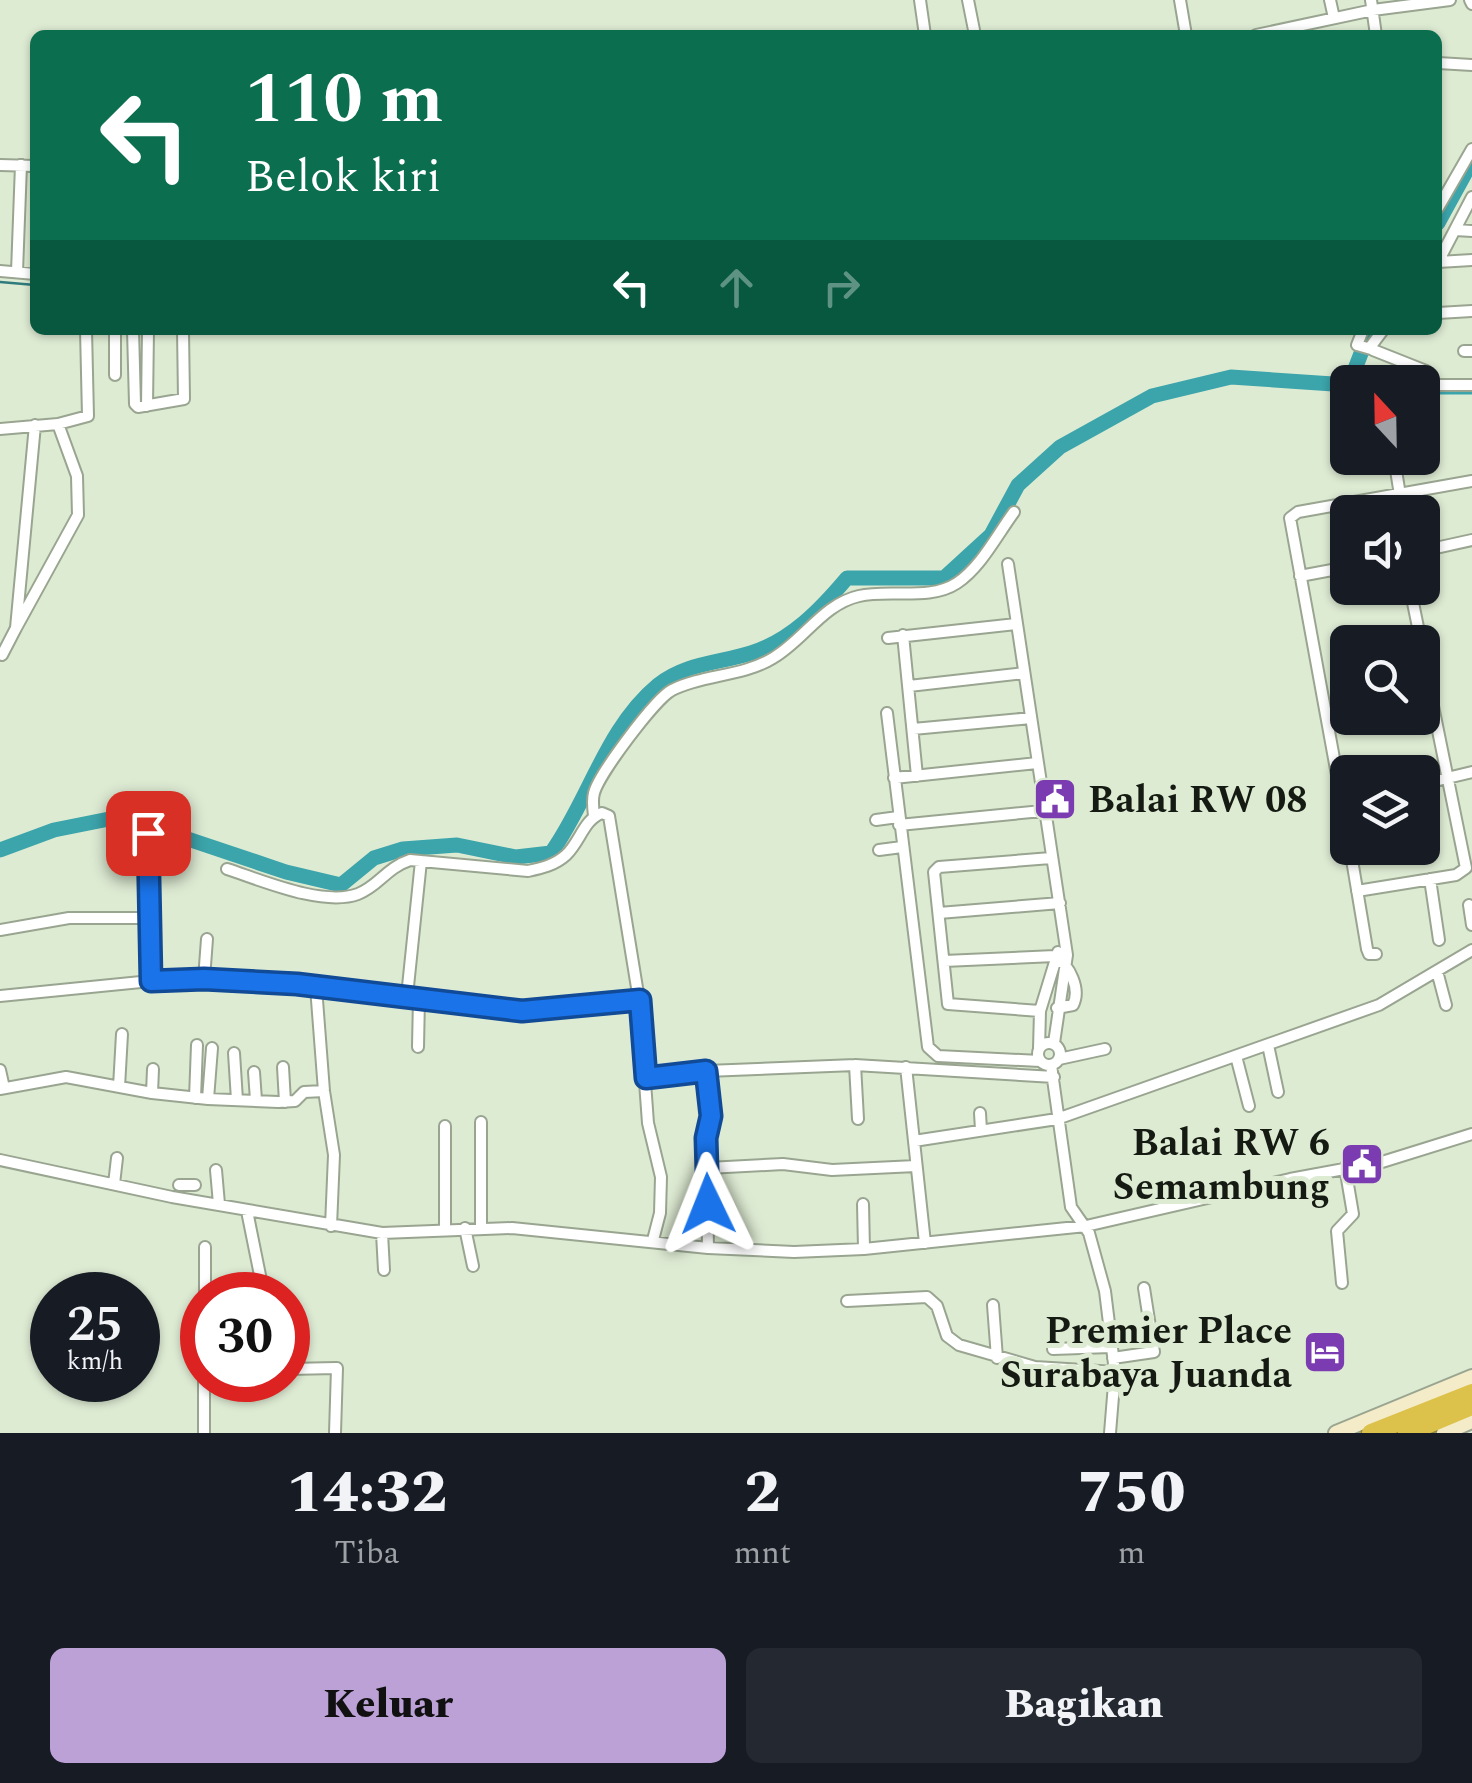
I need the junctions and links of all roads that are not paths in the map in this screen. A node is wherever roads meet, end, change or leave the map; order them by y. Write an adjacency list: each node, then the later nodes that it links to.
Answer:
1 (920, 0): 9 (street)
2 (968, 0): 10 (street)
3 (1180, 0): 11 (street)
4 (1330, 0): 8 (street)
5 (1450, 0): 6 (street)
6 (1412, 2): 7 (street)
7 (1372, 5): 8 (street); 14 (street)
8 (1328, 20): 12 (street); 13 (street)
9 (924, 30)
10 (974, 30)
11 (1185, 30)
12 (1280, 30)
13 (1325, 30)
14 (1375, 30)
15 (1442, 64): 16 (street)
16 (1472, 66)
17 (1472, 149): 22 (street)
18 (0, 165): 19 (street)
19 (21, 165): 20 (street); 29 (street)
20 (30, 166)
21 (1472, 198): 23 (street)
22 (1442, 201)
23 (1455, 230): 24 (street); 25 (street)
24 (1472, 231)
25 (1442, 254)
26 (1472, 260): 27 (street)
27 (1442, 262)
28 (0, 271): 29 (street)
29 (17, 272): 30 (street)
30 (30, 273)
31 (1472, 311): 32 (street)
32 (1442, 313)
33 (86, 335): 44 (street)
34 (114, 335): 41 (street)
35 (133, 335): 43 (street)
36 (148, 335): 43 (street)
37 (183, 335): 43 (street)
38 (1363, 335): 40 (street)
39 (1378, 335): 40 (street)
40 (1364, 348): 42 (street)
41 (115, 375)
42 (1472, 385)
43 (147, 406)
44 (58, 424): 45 (street); 59 (street)
45 (35, 425): 46 (street); 59 (street)
46 (0, 429)
47 (1472, 481): 48 (street)
48 (1401, 495)
49 (1330, 508): 55 (street)
50 (1014, 512): 78 (street)
51 (1472, 540): 52 (street)
52 (1440, 547)
53 (1008, 564): 56 (street)
54 (1330, 570): 55 (street)
55 (1300, 576): 69 (street)
56 (1014, 607): 57 (street); 58 (street)
57 (1016, 624): 58 (street); 63 (street)
58 (992, 627): 60 (street)
59 (16, 628): 62 (street)
60 (903, 635): 61 (street); 64 (street)
61 (888, 638)
62 (2, 655)
63 (1024, 673): 64 (street); 66 (street)
64 (910, 686): 67 (street)
65 (887, 712): 73 (street)
66 (1031, 718): 67 (street); 70 (street)
67 (913, 728): 72 (street)
68 (1438, 735): 74 (street)
69 (1335, 755)
70 (1037, 762): 72 (street); 77 (street)
71 (1472, 772): 74 (street)
72 (917, 776): 73 (street)
73 (894, 778): 80 (street)
74 (1447, 778): 75 (street); 88 (street)
75 (1440, 780)
76 (1063, 809): 77 (street)
77 (1043, 811): 80 (street); 84 (street)
78 (601, 814): 85 (street); 109 (street)
79 (876, 820): 80 (street)
80 (899, 821): 82 (street)
81 (148, 833): 93 (street)
82 (902, 847): 83 (street); 121 (street)
83 (879, 850)
84 (1051, 858): 90 (street); 92 (street)
85 (422, 861): 87 (street); 107 (street)
86 (1353, 865): 89 (street)
87 (227, 868)
88 (1430, 879): 89 (street); 97 (street)
89 (1357, 892): 99 (street)
90 (1060, 904): 92 (street); 100 (street)
91 (1469, 905): 94 (street)
92 (940, 913): 101 (street)
93 (150, 918): 95 (street); 104 (street)
94 (1472, 925)
95 (0, 930)
96 (207, 938): 103 (street)
97 (1439, 940)
98 (1472, 950): 102 (street)
99 (1376, 954)
100 (1060, 959): 101 (street); 111 (street); 111 (street); 112 (street)
101 (944, 961): 112 (street)
102 (1437, 971): 110 (street); 115 (street)
103 (204, 979): 104 (street); 105 (street)
104 (151, 981): 106 (street)
105 (316, 987): 107 (street); 132 (street)
106 (0, 996)
107 (406, 996): 108 (street)
108 (419, 998): 109 (street); 117 (street)
109 (634, 1001): 129 (street)
110 (1446, 1005)
111 (1057, 1008): 121 (street)
112 (1040, 1011): 121 (street)
113 (122, 1034): 130 (street)
114 (198, 1044): 135 (street)
115 (1268, 1045): 120 (street); 133 (street)
116 (212, 1048): 135 (street)
117 (418, 1048)
118 (1106, 1049): 121 (street)
119 (234, 1053): 136 (street)
120 (1236, 1056): 139 (street); 142 (street)
121 (1049, 1062): 124 (street); 142 (street)
122 (854, 1065): 124 (street); 127 (street); 141 (street)
123 (283, 1067): 138 (street)
124 (906, 1067): 147 (street)
125 (153, 1068): 134 (street)
126 (0, 1070): 131 (street)
127 (706, 1071): 129 (street); 152 (street)
128 (254, 1072): 137 (street)
129 (646, 1078): 166 (street)
130 (119, 1086): 131 (street); 134 (street)
131 (2, 1088)
132 (324, 1092): 138 (street); 160 (street)
133 (1278, 1092)
134 (152, 1093): 135 (street)
135 (202, 1098): 136 (street)
136 (237, 1100): 137 (street)
137 (256, 1100): 138 (street)
138 (285, 1102)
139 (1249, 1106)
140 (980, 1113): 145 (street)
141 (858, 1119)
142 (1057, 1119): 145 (street); 161 (street)
143 (481, 1122): 163 (street)
144 (446, 1126): 164 (street)
145 (982, 1130): 147 (street)
146 (1472, 1134): 151 (street)
147 (914, 1141): 150 (street)
148 (117, 1158): 154 (street)
149 (0, 1160): 154 (street)
150 (916, 1166): 152 (street); 167 (street)
151 (1345, 1167): 161 (street); 175 (street)
152 (708, 1168): 169 (street)
153 (216, 1170): 157 (street)
154 (114, 1184): 156 (street)
155 (187, 1185): 156 (street)
156 (179, 1198): 157 (street)
157 (214, 1204): 159 (street)
158 (863, 1204): 170 (street)
159 (248, 1211): 160 (street); 174 (street)
160 (332, 1226): 165 (street)
161 (1086, 1226): 167 (street); 180 (street)
162 (466, 1228): 163 (street); 164 (street); 171 (street)
163 (481, 1228): 166 (street)
164 (445, 1230): 165 (street)
165 (382, 1233): 172 (street)
166 (653, 1240): 169 (street)
167 (925, 1243): 170 (street)
168 (205, 1247): 173 (street)
169 (708, 1248): 170 (street)
170 (864, 1249)
171 (474, 1266)
172 (384, 1270)
173 (205, 1272)
174 (260, 1272)
175 (1342, 1284)
176 (1144, 1288): 180 (street)
177 (847, 1301): 181 (street)
178 (993, 1305): 181 (street)
179 (1053, 1349): 180 (street)
180 (1112, 1353): 183 (street)
181 (997, 1358): 183 (street)
182 (310, 1369): 191 (street)
183 (1115, 1372): 192 (street)
184 (1472, 1378): 193 (street)
185 (1472, 1393): 194 (highway)
186 (204, 1402): 190 (street)
187 (1472, 1406): 189 (highway)
188 (1468, 1426): 195 (street)
189 (1418, 1431)
190 (204, 1433)
191 (335, 1433)
192 (1110, 1433)
193 (1336, 1433)
194 (1372, 1433)
195 (1444, 1433)

